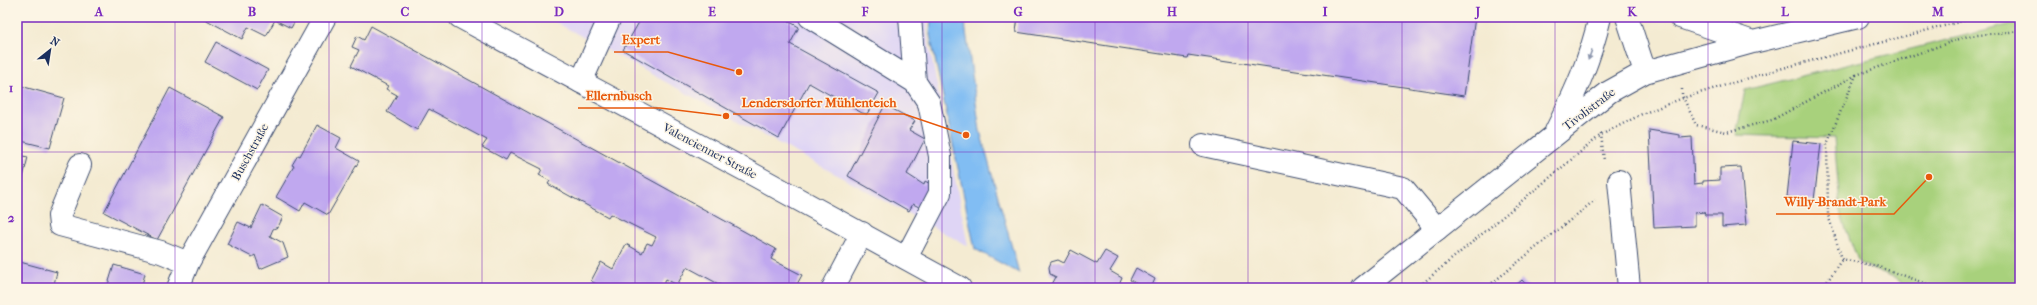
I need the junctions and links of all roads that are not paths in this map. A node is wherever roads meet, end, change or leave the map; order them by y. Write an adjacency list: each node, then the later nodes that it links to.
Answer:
1 (325, 17): 21 (main road, Buschstraße)
2 (460, 17): 12 (main road, Valencienner Straße)
3 (610, 17): 12 (main road)
4 (810, 17): 13 (main road)
5 (910, 17): 13 (main road)
6 (1600, 17): 14 (main road, one-way to 14)
7 (1627, 17): 11 (main road)
8 (1680, 17): 10 (main road)
9 (1858, 17): 10 (main road, Tivolistraße)
10 (1753, 42): 11 (main road, Tivolistraße)
11 (1645, 72): 14 (main road, Tivolistraße)
12 (581, 82): 19 (main road, Valencienner Straße)
13 (915, 82): 20 (main road)
14 (1552, 137): 18 (main road, Tivolistraße)
15 (1203, 145): 18 (main road)
16 (80, 165): 21 (main road)
17 (1618, 181): 26 (main road)
18 (1437, 228): 25 (main road, Tivolistraße)
19 (862, 233): 20 (main road, Valencienner Straße); 23 (main road)
20 (906, 258): 24 (main road, Valencienner Straße)
21 (188, 263): 22 (main road, Buschstraße)
22 (178, 288)
23 (833, 288)
24 (960, 288)
25 (1363, 288)
26 (1629, 288)

